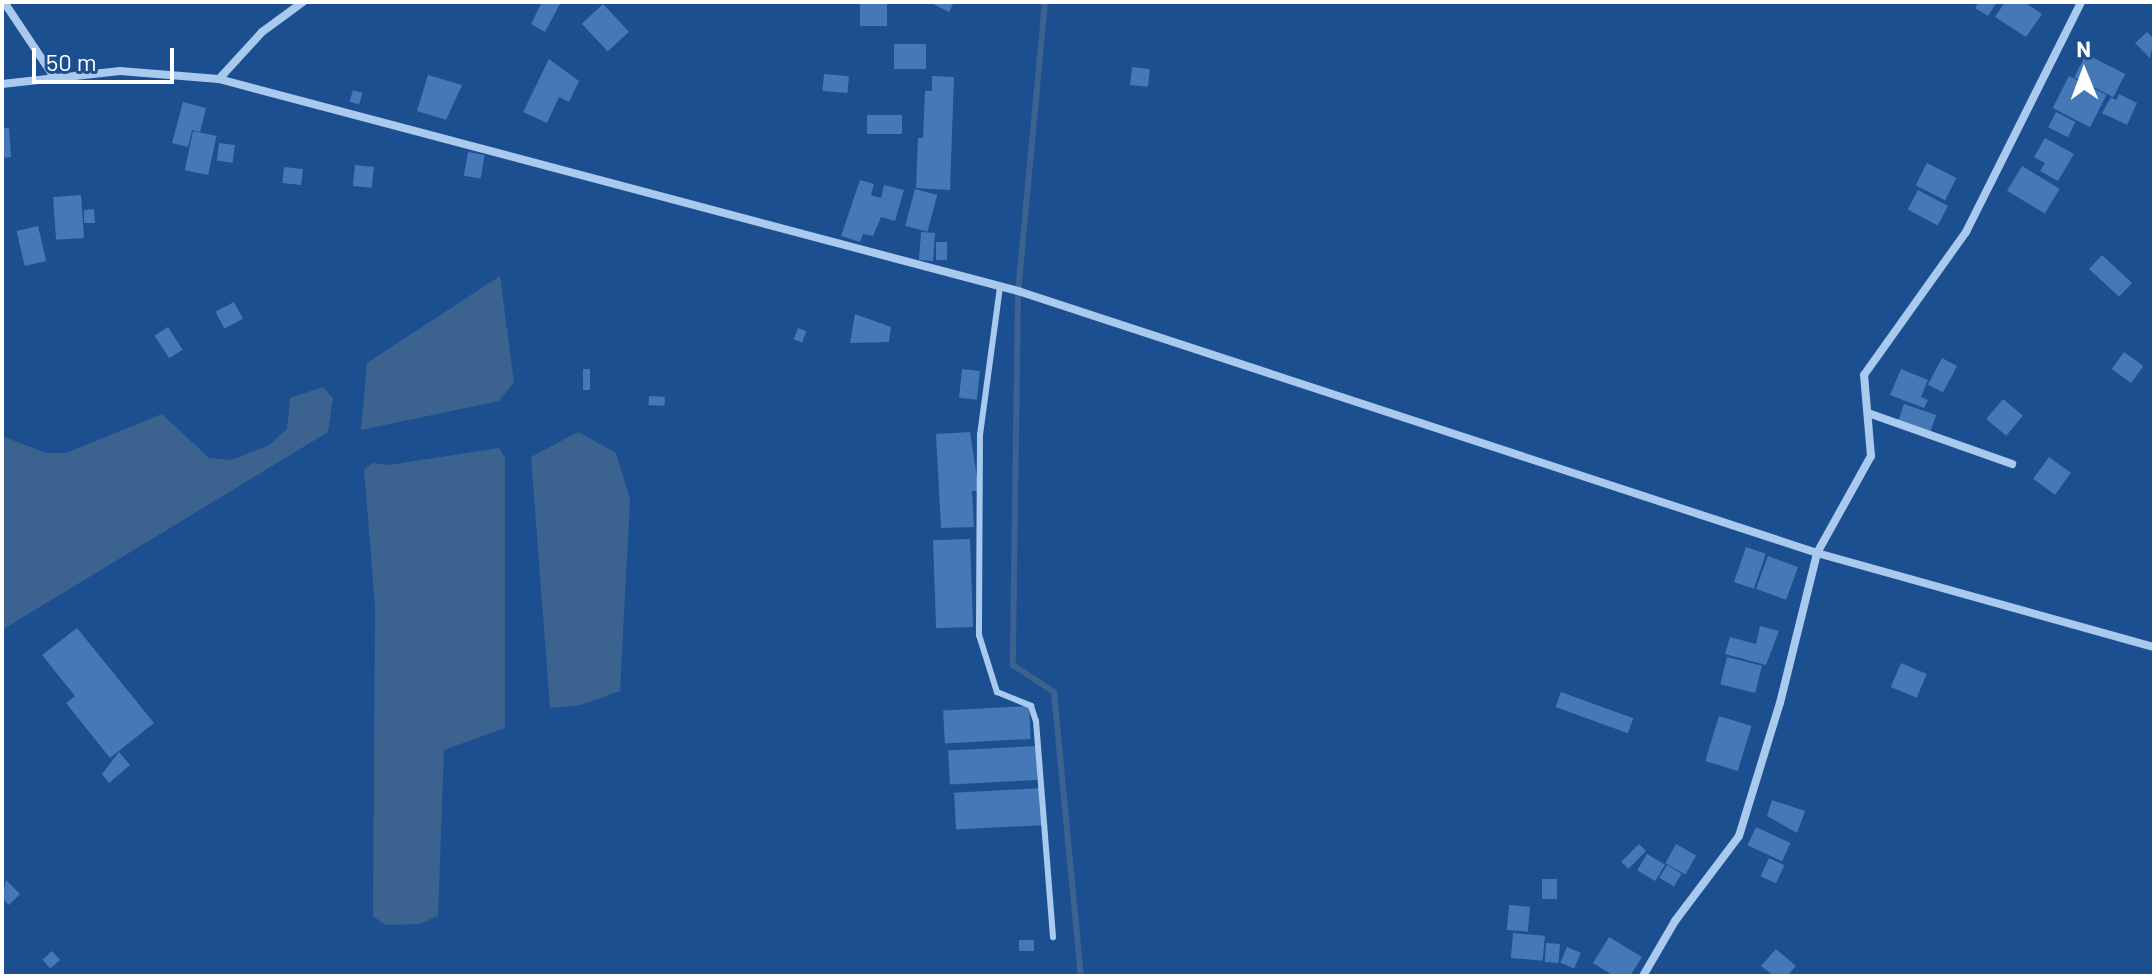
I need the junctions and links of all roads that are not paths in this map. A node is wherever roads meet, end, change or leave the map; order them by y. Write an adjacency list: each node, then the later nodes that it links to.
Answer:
1 (4, 2): 4 (street)
2 (303, 2): 5 (street)
3 (2081, 2): 8 (street)
4 (54, 77): 5 (street); 6 (street)
5 (219, 79): 7 (street)
6 (2, 84)
7 (1000, 287): 10 (street); 12 (lane)
8 (1868, 413): 9 (street); 10 (street)
9 (2012, 464)
10 (1817, 553): 11 (street); 13 (street)
11 (2154, 647)
12 (1053, 937)
13 (1643, 976)

